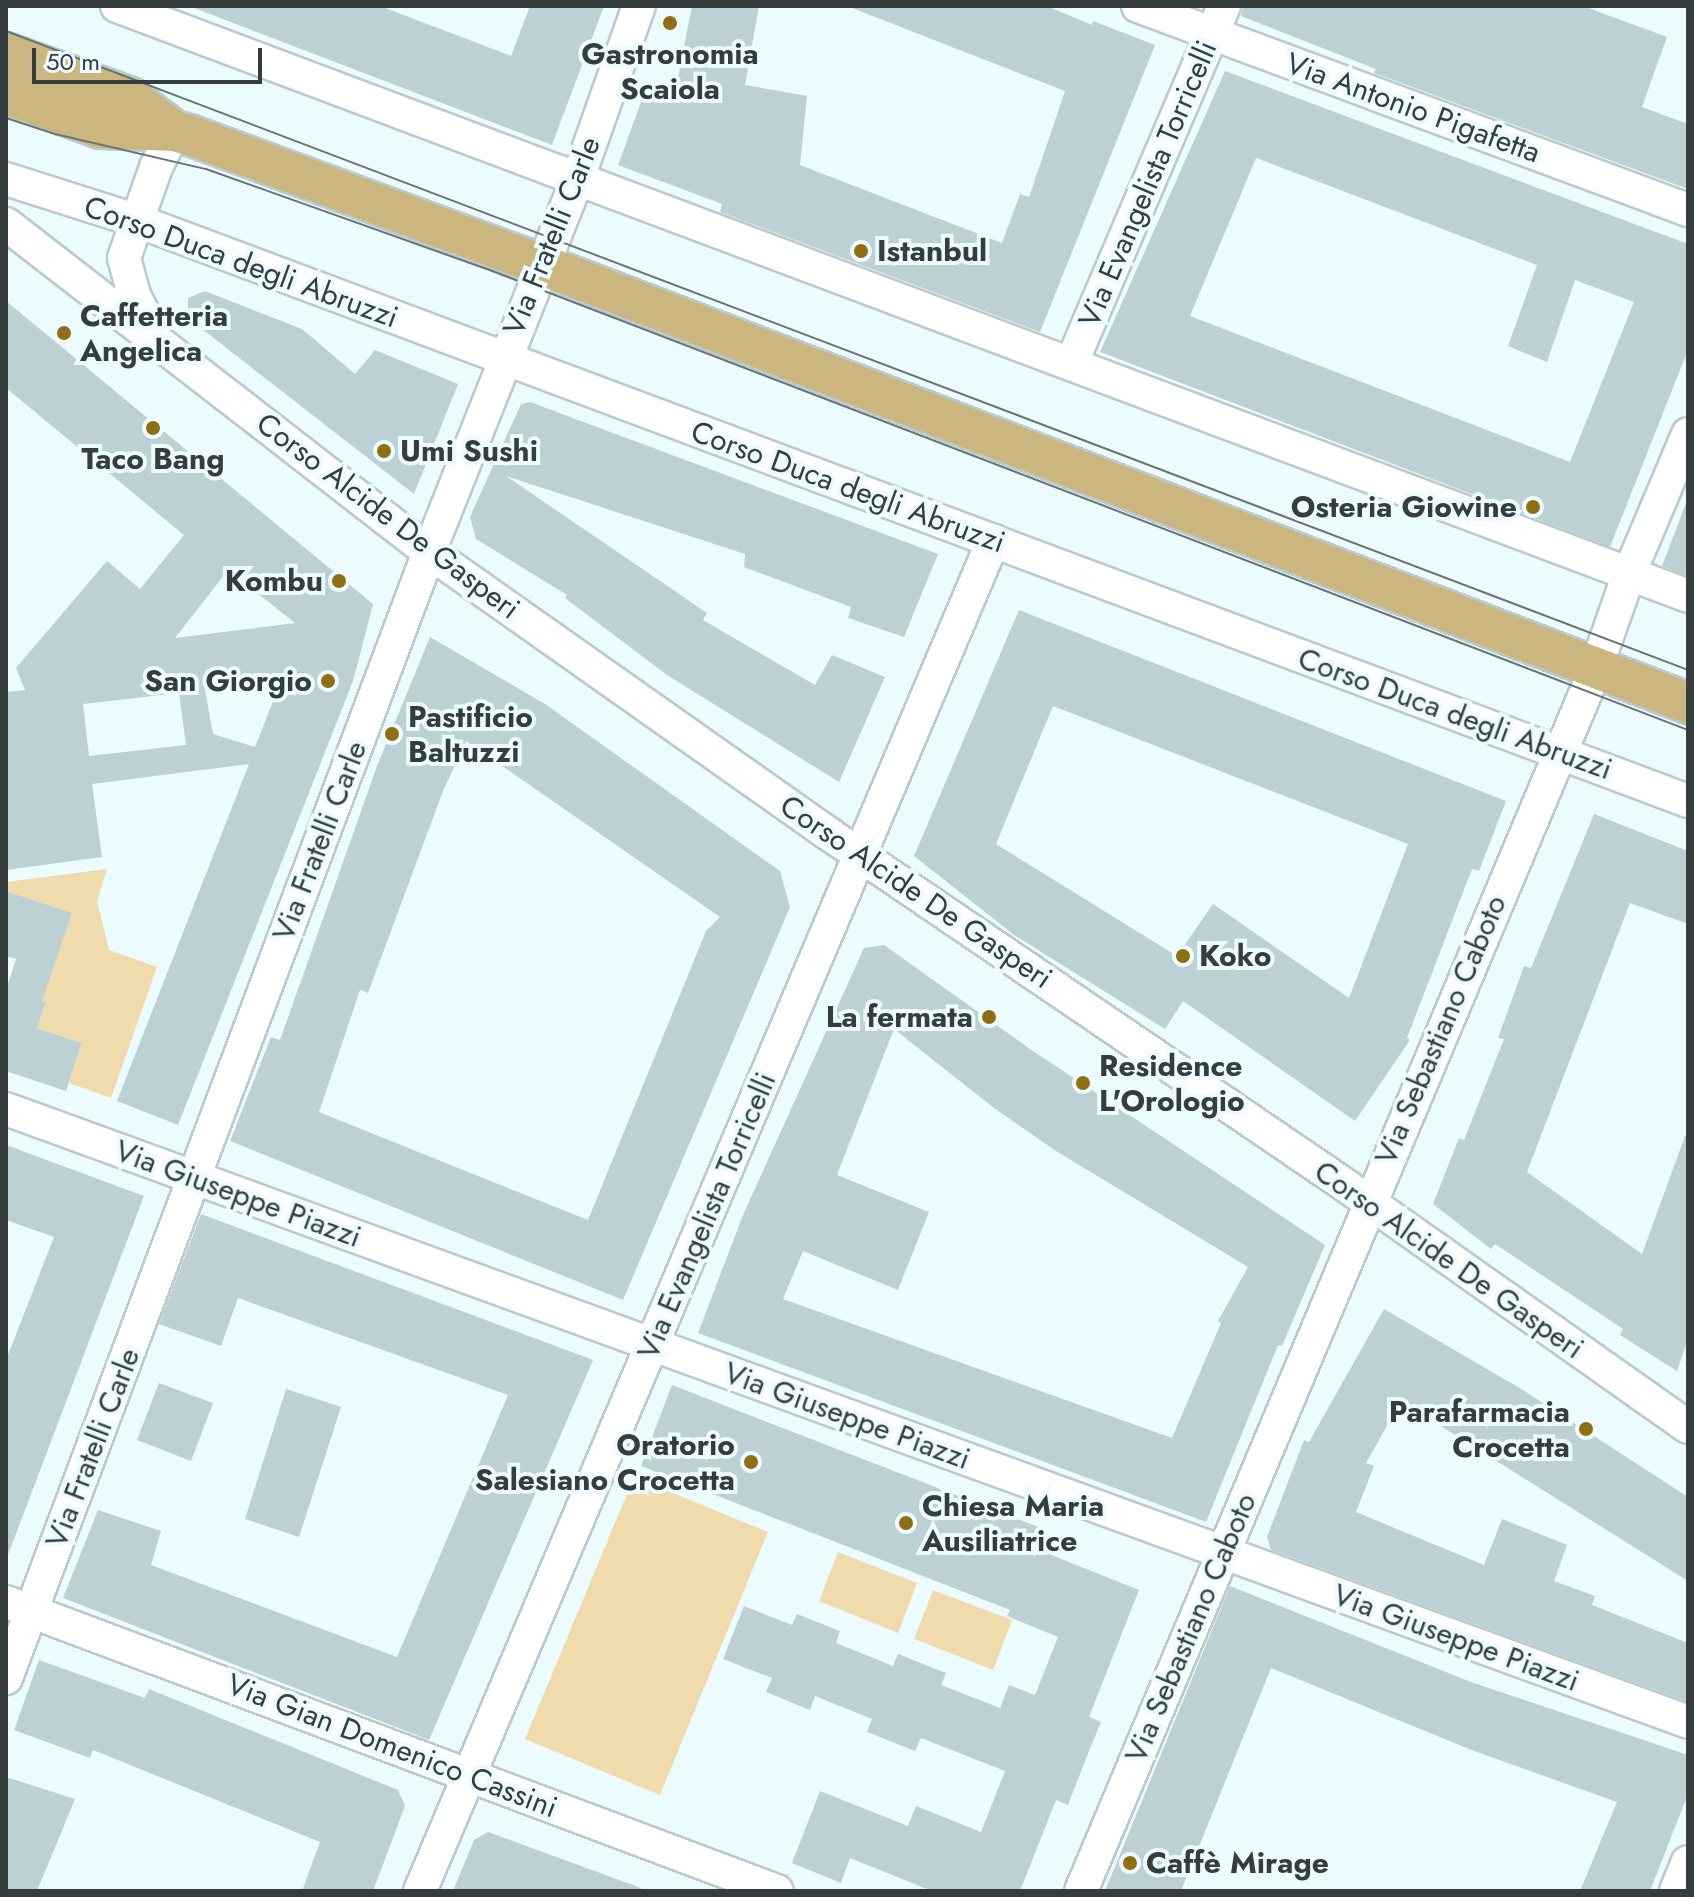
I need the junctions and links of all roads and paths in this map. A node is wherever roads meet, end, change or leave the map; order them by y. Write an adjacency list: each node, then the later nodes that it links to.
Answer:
1 (117, 6): 8 (street)
2 (639, 6): 8 (street, Via Fratelli Carle)
3 (1138, 6): 4 (street, Via Antonio Pigafetta)
4 (1218, 20): 10 (street, Via Antonio Pigafetta); 16 (street, Via Evangelista Torricelli)
5 (6, 53): 7 (main road)
6 (6, 94): 7 (main road)
7 (174, 131): 11 (street, Corso Alcide De Gasperi); 13 (main road)
8 (578, 178): 13 (street, Via Fratelli Carle); 16 (street)
9 (6, 179): 11 (street, Corso Duca degli Abruzzi)
10 (1688, 210)
11 (135, 220): 14 (street, Corso Alcide De Gasperi); 15 (street, Corso Duca degli Abruzzi)
12 (6, 224): 14 (street, Corso Alcide De Gasperi)
13 (542, 265): 15 (street, Via Fratelli Carle); 22 (main road)
14 (156, 339): 19 (street, Corso Alcide De Gasperi)
15 (503, 359): 18 (street, Corso Duca degli Abruzzi); 19 (street, Via Fratelli Carle)
16 (1072, 362): 20 (street)
17 (1688, 434): 20 (street, Via Sebastiano Caboto)
18 (993, 541): 24 (street, Corso Duca degli Abruzzi); 26 (street, Via Evangelista Torricelli)
19 (429, 552): 26 (street, Corso Alcide De Gasperi); 28 (street, Via Fratelli Carle)
20 (1629, 574): 21 (street); 22 (street, Via Sebastiano Caboto)
21 (1688, 596)
22 (1596, 668): 23 (main road); 24 (street, Via Sebastiano Caboto)
23 (1688, 703)
24 (1557, 752): 25 (street, Corso Duca degli Abruzzi); 29 (street, Via Sebastiano Caboto)
25 (1688, 801)
26 (860, 854): 29 (street, Corso Alcide De Gasperi); 30 (street, Via Evangelista Torricelli)
27 (6, 1109): 28 (street, Via Giuseppe Piazzi)
28 (194, 1178): 30 (street, Via Giuseppe Piazzi); 33 (street, Via Fratelli Carle)
29 (1369, 1203): 31 (street, Corso Alcide De Gasperi); 32 (street, Via Sebastiano Caboto)
30 (652, 1345): 32 (street, Via Giuseppe Piazzi); 36 (street, Via Evangelista Torricelli)
31 (1685, 1414)
32 (1222, 1553): 35 (street, Via Giuseppe Piazzi); 40 (street, Via Sebastiano Caboto)
33 (19, 1607): 34 (street, Via Fratelli Carle); 36 (street, Via Gian Domenico Cassini)
34 (6, 1678)
35 (1688, 1722)
36 (468, 1776): 38 (street, Via Evangelista Torricelli); 39 (street, Via Gian Domenico Cassini)
37 (1688, 1862): 41 (street)
38 (420, 1891)
39 (777, 1891)
40 (1081, 1891)
41 (1676, 1891)

